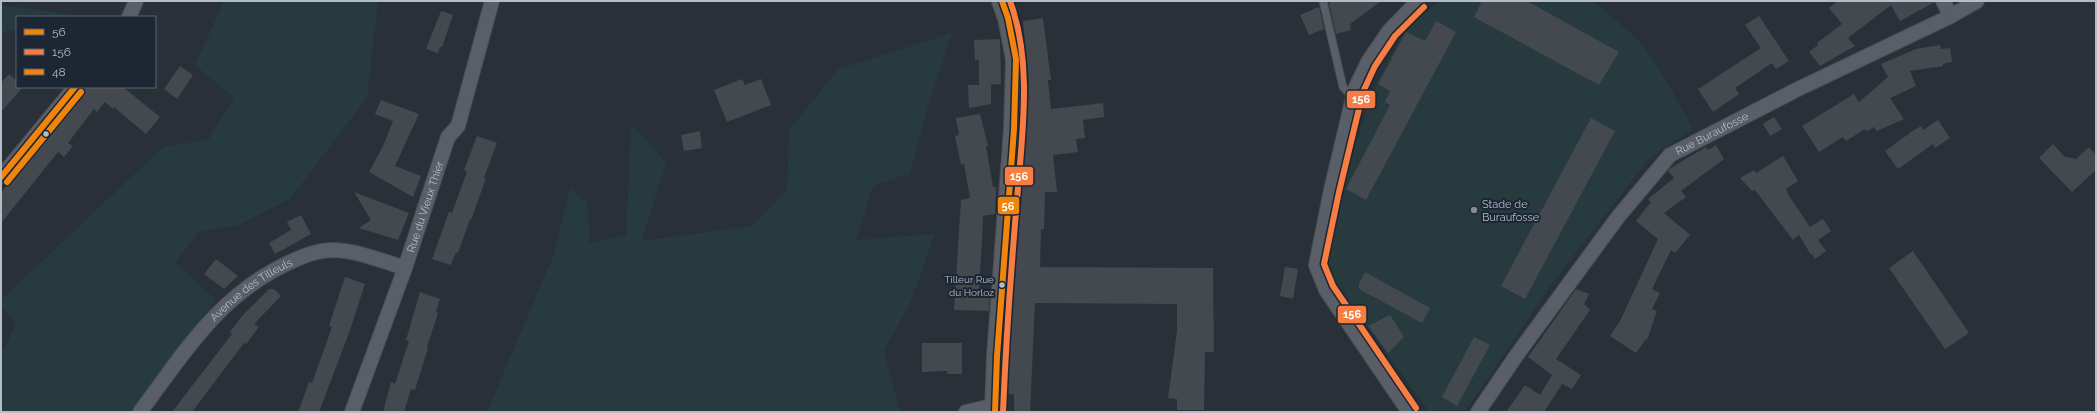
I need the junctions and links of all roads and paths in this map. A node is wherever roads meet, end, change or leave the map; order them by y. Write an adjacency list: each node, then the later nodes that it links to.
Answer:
1 (136, 1): 8 (street)
2 (492, 1): 13 (street, Rue du Vieux Thier)
3 (1002, 1): 14 (street)
4 (1323, 1): 11 (lane)
5 (1418, 1): 11 (street)
6 (1943, 1): 9 (street)
7 (1977, 1): 9 (street, Rue Buraufosse)
8 (129, 16)
9 (1951, 16): 19 (street, Rue Buraufosse)
10 (74, 88): 12 (street)
11 (1353, 98): 18 (street)
12 (1, 177)
13 (404, 268): 15 (street, Avenue des Tilleuls); 16 (street, Rue du Vieux Thier)
14 (996, 409): 17 (street)
15 (140, 412)
16 (352, 412)
17 (966, 412)
18 (1409, 412)
19 (1478, 412)

